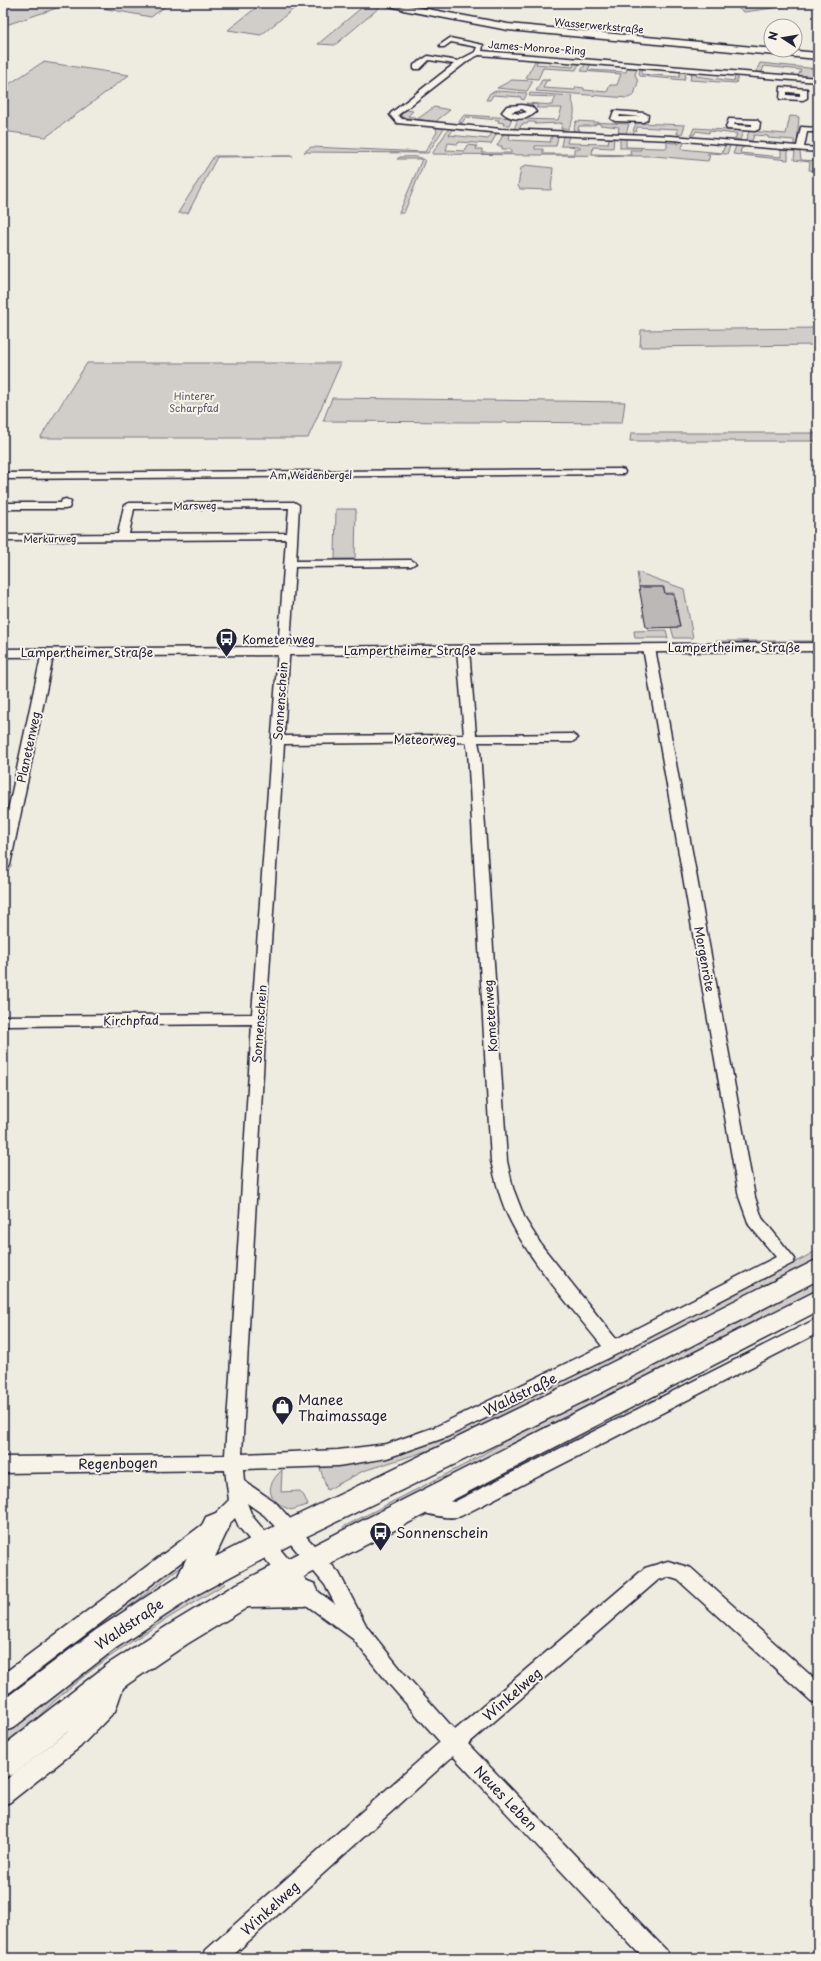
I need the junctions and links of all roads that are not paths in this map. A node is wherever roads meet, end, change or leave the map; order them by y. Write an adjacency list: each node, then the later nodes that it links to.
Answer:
1 (380, 3): 2 (street, Wasserwerkstraße)
2 (406, 8): 5 (street, Wasserwerkstraße)
3 (442, 46): 4 (street)
4 (478, 53): 6 (street, James-Monroe-Ring); 8 (street, James-Monroe-Ring)
5 (818, 56)
6 (458, 64): 7 (street); 15 (street, James-Monroe-Ring)
7 (416, 67)
8 (803, 78): 9 (street, James-Monroe-Ring); 10 (street)
9 (818, 80)
10 (795, 90)
11 (515, 116): 15 (street)
12 (633, 121): 16 (street)
13 (747, 129): 17 (street)
14 (818, 130): 18 (street)
15 (510, 132): 16 (street, James-Monroe-Ring)
16 (628, 136): 17 (street, James-Monroe-Ring)
17 (742, 144): 18 (street, James-Monroe-Ring)
18 (800, 149): 19 (street, James-Monroe-Ring)
19 (818, 150)
20 (620, 472): 21 (street, Am Weidenbergel)
21 (3, 476)
22 (66, 502): 24 (street)
23 (294, 504): 25 (street, Sonnenschein); 26 (street, Marsweg)
24 (3, 506)
25 (292, 536): 26 (street); 29 (street, Sonnenschein)
26 (124, 537): 27 (street, Merkurweg)
27 (3, 538)
28 (410, 563): 29 (street)
29 (290, 564): 33 (street, Sonnenschein)
30 (818, 647): 31 (street, Lampertheimer Straße)
31 (649, 648): 32 (street, Lampertheimer Straße); 42 (street, Morgenröte)
32 (463, 649): 33 (street, Lampertheimer Straße); 37 (street, Kometenweg)
33 (283, 651): 34 (street, Lampertheimer Straße); 38 (street, Sonnenschein)
34 (48, 652): 35 (street, Lampertheimer Straße); 39 (street, Planetenweg)
35 (3, 653)
36 (572, 738): 37 (street, Meteorweg)
37 (471, 739): 38 (street, Meteorweg); 46 (street, Kometenweg)
38 (277, 740): 40 (street, Sonnenschein)
39 (3, 864)
40 (259, 1019): 41 (street, Kirchpfad); 47 (street, Sonnenschein)
41 (3, 1021)
42 (787, 1259): 46 (street, Waldstraße)
43 (818, 1269): 53 (main road, Waldstraße)
44 (818, 1300): 51 (main road)
45 (818, 1325): 51 (street)
46 (613, 1348): 47 (street, Waldstraße)
47 (233, 1462): 48 (street, Regenbogen); 49 (street, Sonnenschein)
48 (3, 1465)
49 (236, 1484): 50 (street, Sonnenschein); 53 (street)
50 (238, 1503): 52 (street, Waldstraße); 54 (street, Sonnenschein)
51 (418, 1504): 55 (main road)
52 (216, 1525): 57 (main road); 62 (street, Waldstraße)
53 (291, 1531): 54 (main road, Waldstraße); 55 (street)
54 (265, 1545): 56 (street); 57 (main road, Waldstraße)
55 (314, 1557): 56 (main road); 60 (street, Neues Leben)
56 (287, 1572): 58 (street, Neues Leben); 59 (main road)
57 (188, 1586): 64 (main road, Waldstraße)
58 (304, 1593): 59 (main road); 60 (street, Neues Leben)
59 (243, 1595): 61 (main road)
60 (360, 1633): 65 (street, Neues Leben)
61 (118, 1674): 66 (main road); 67 (street)
62 (3, 1686)
63 (818, 1695): 65 (street, Winkelweg)
64 (3, 1718)
65 (454, 1744): 68 (street, Winkelweg); 69 (street, Neues Leben)
66 (3, 1764)
67 (3, 1795)
68 (214, 1958)
69 (658, 1958)

